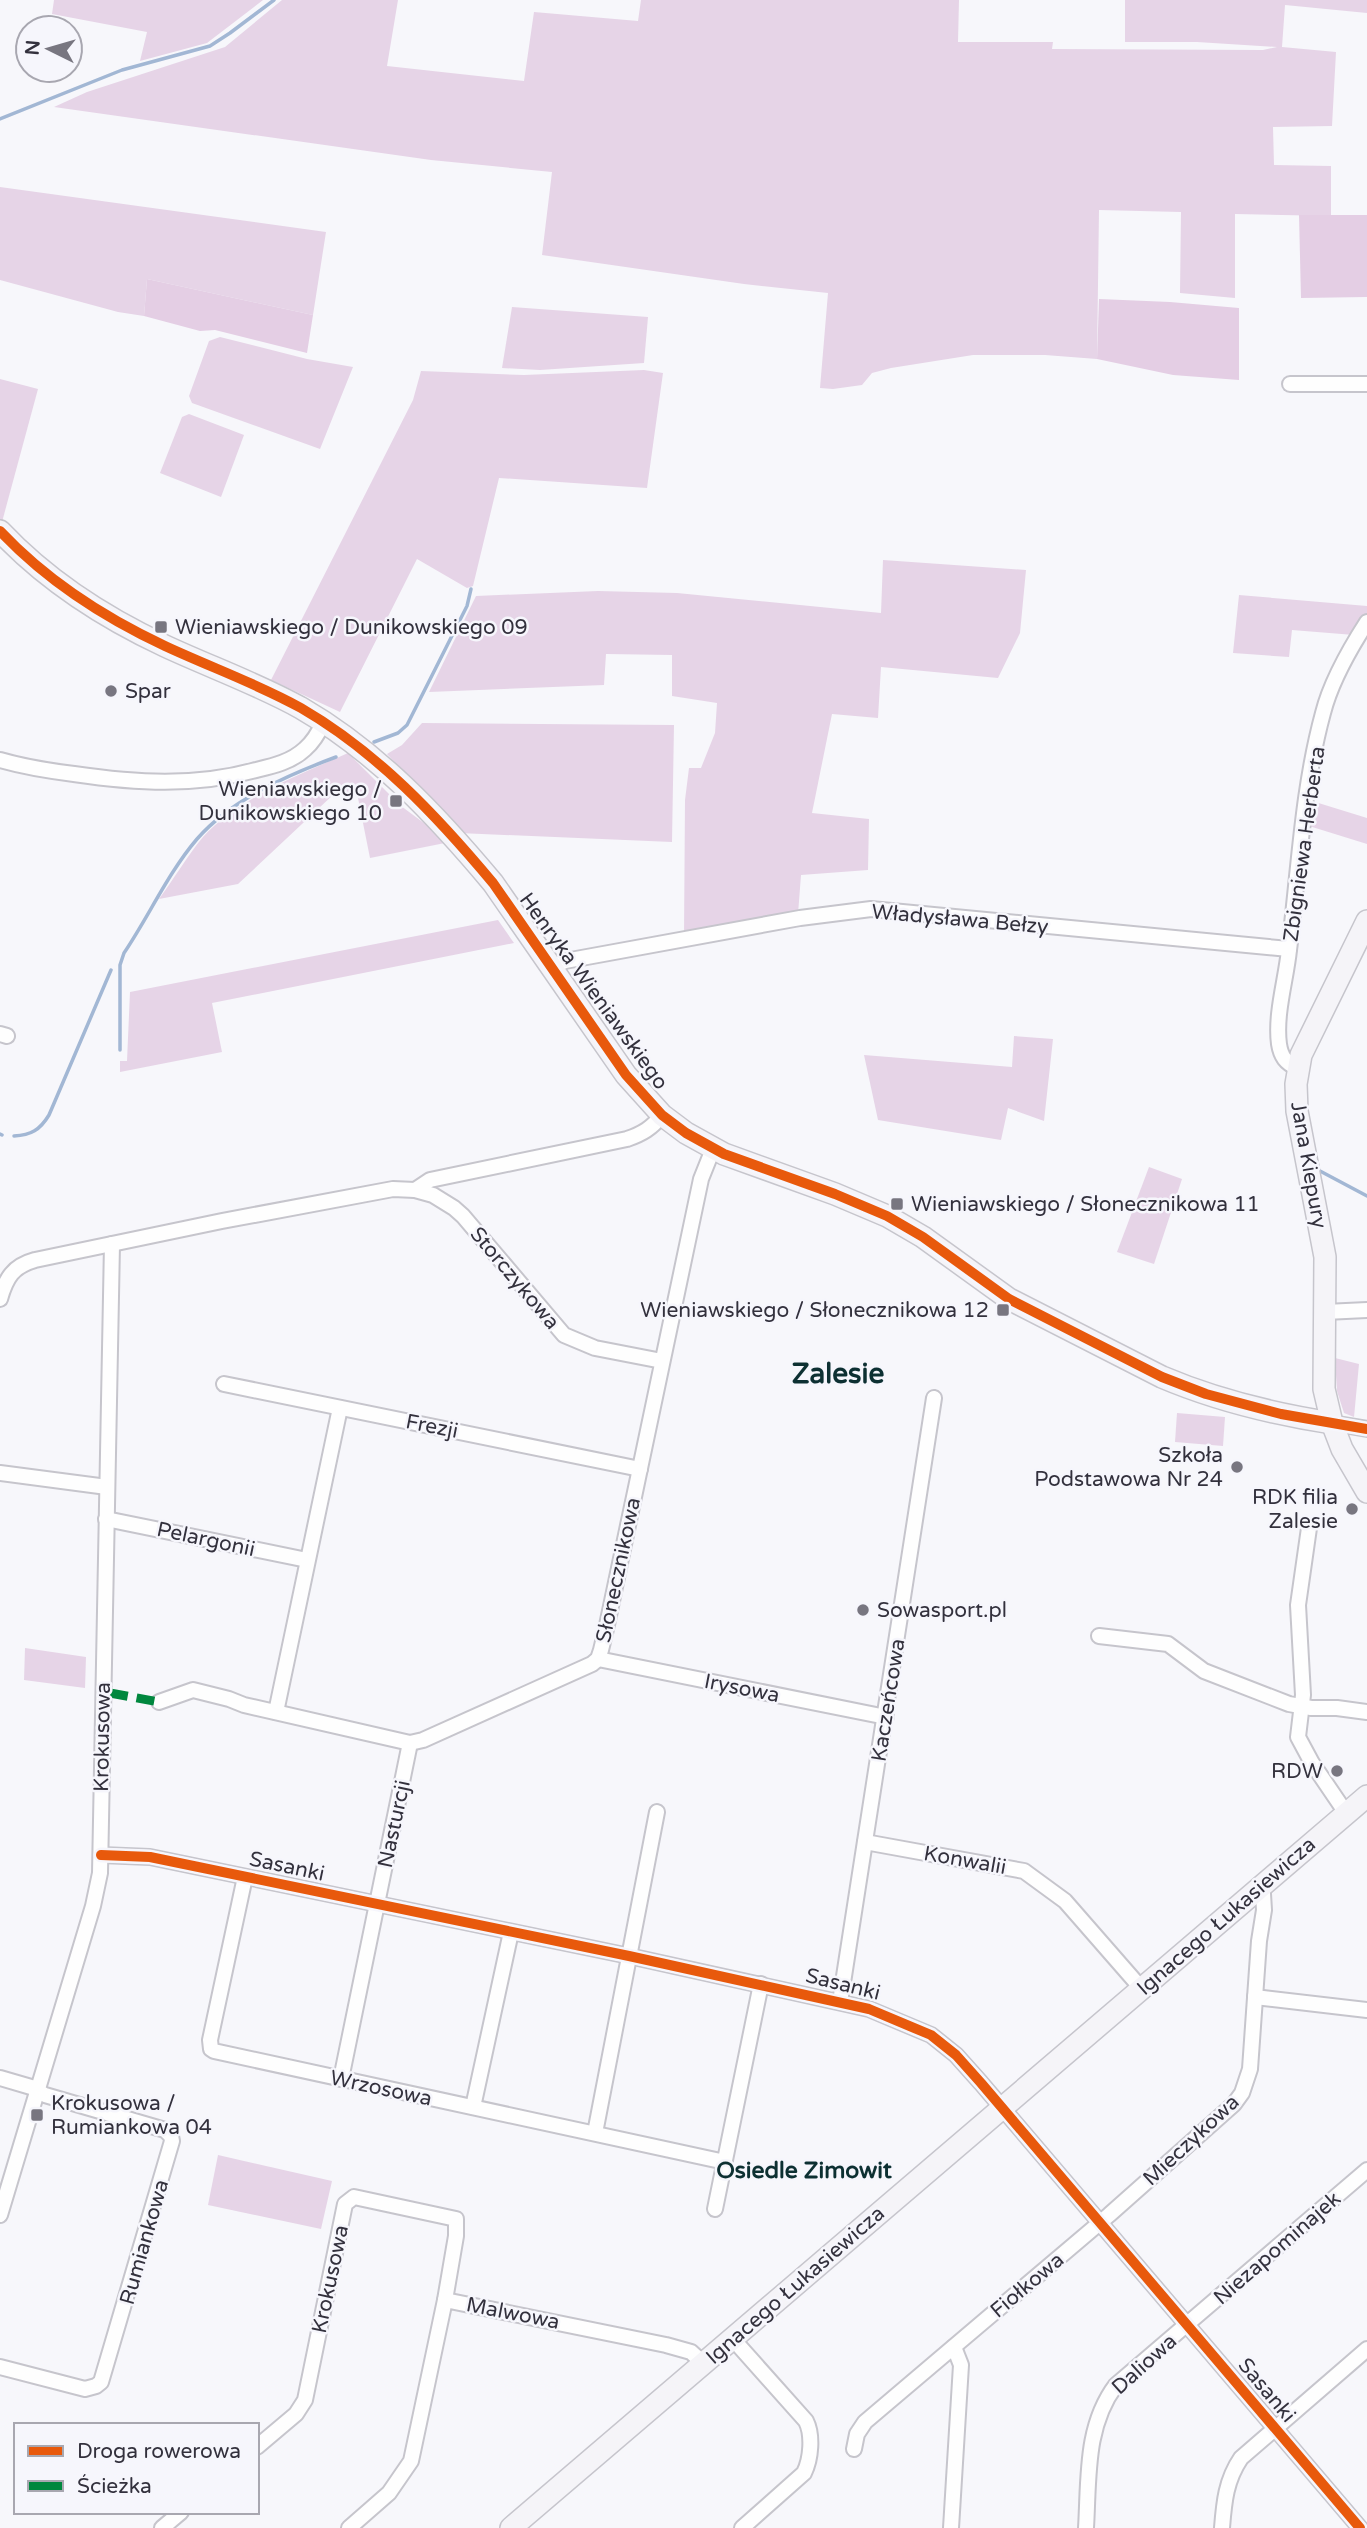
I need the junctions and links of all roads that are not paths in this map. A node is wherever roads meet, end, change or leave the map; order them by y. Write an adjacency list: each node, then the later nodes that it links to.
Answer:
1 (1290, 384): 2 (street)
2 (1367, 384)
3 (0, 531): 5 (street, Henryka Wieniawskiego)
4 (1367, 622): 8 (street, Zbigniewa Herberta)
5 (323, 723): 6 (street); 9 (street, Henryka Wieniawskiego)
6 (0, 760)
7 (1367, 921): 10 (street, Jana Kiepury)
8 (1289, 949): 9 (street, Władysława Bełzy); 10 (street, Zbigniewa Herberta)
9 (551, 968): 11 (street, Henryka Wieniawskiego)
10 (1297, 1068): 17 (street, Jana Kiepury)
11 (662, 1115): 12 (street, Henryka Wieniawskiego); 13 (street, Storczykowa)
12 (713, 1149): 18 (street, Słonecznikowa); 22 (street, Henryka Wieniawskiego)
13 (415, 1190): 14 (street, Storczykowa); 18 (street, Storczykowa)
14 (112, 1244): 15 (street, Storczykowa); 26 (street, Krokusowa)
15 (0, 1299)
16 (1367, 1310): 17 (street)
17 (1325, 1312): 22 (street, Jana Kiepury)
18 (662, 1361): 24 (street, Słonecznikowa)
19 (224, 1384): 21 (street, Frezji)
20 (934, 1398): 37 (street, Kaczeńcowa)
21 (340, 1408): 24 (street, Frezji); 30 (street)
22 (1332, 1423): 23 (street); 27 (street)
23 (1367, 1429)
24 (640, 1469): 32 (street, Słonecznikowa)
25 (1, 1475): 26 (street)
26 (107, 1487): 28 (street, Krokusowa)
27 (1367, 1492)
28 (106, 1519): 30 (street, Pelargonii); 43 (street, Krokusowa)
29 (1309, 1528): 34 (street)
30 (307, 1560): 35 (street)
31 (1099, 1636): 34 (street)
32 (598, 1658): 37 (street, Irysowa); 38 (street, Słonecznikowa)
33 (159, 1702): 35 (street)
34 (1301, 1707): 36 (street); 41 (street)
35 (276, 1712): 38 (street)
36 (1367, 1712)
37 (886, 1717): 42 (street, Kaczeńcowa)
38 (410, 1743): 46 (street, Nasturcji)
39 (1367, 1796): 41 (street, Ignacego Łukasiewicza)
40 (657, 1812): 48 (street)
41 (1346, 1813): 45 (street, Ignacego Łukasiewicza)
42 (865, 1842): 50 (street, Konwalii); 52 (street, Kaczeńcowa)
43 (101, 1855): 44 (street, Sasanki); 56 (street, Krokusowa)
44 (245, 1877): 46 (street, Sasanki); 55 (street, Wrzosowa)
45 (1259, 1888): 50 (street, Ignacego Łukasiewicza); 51 (street, Mieczykowa)
46 (377, 1904): 47 (street, Sasanki); 55 (street)
47 (511, 1932): 48 (street, Sasanki); 57 (street)
48 (629, 1956): 49 (street, Sasanki); 59 (street)
49 (761, 1984): 52 (street, Sasanki); 60 (street)
50 (1141, 1988): 58 (street, Ignacego Łukasiewicza)
51 (1255, 1997): 53 (street); 64 (street, Mieczykowa)
52 (839, 2001): 58 (street, Sasanki)
53 (1367, 2010)
54 (0, 2078): 56 (street, Rumiankowa)
55 (341, 2080): 57 (street, Wrzosowa)
56 (37, 2091): 63 (street, Krokusowa); 71 (street, Rumiankowa)
57 (473, 2107): 59 (street, Wrzosowa)
58 (1001, 2108): 64 (street, Sasanki); 67 (street, Ignacego Łukasiewicza)
59 (595, 2133): 60 (street, Wrzosowa)
60 (724, 2162): 62 (street)
61 (1367, 2170): 66 (street, Niezapominajek)
62 (715, 2208)
63 (0, 2215)
64 (1100, 2223): 66 (street, Sasanki); 68 (street, Fiołkowa)
65 (445, 2300): 70 (street, Malwowa); 73 (street, Krokusowa); 77 (street, Malwowa)
66 (1187, 2326): 72 (street, Sasanki); 81 (street, Daliowa)
67 (732, 2338): 70 (street, Ignacego Łukasiewicza); 79 (street)
68 (954, 2347): 74 (street, Fiołkowa); 80 (street)
69 (1367, 2349): 72 (street)
70 (703, 2363): 78 (street, Ignacego Łukasiewicza)
71 (0, 2367)
72 (1275, 2429): 82 (street); 83 (street, Sasanki)
73 (259, 2445)
74 (854, 2449)
75 (179, 2514): 76 (street)
76 (162, 2528)
77 (349, 2528)
78 (511, 2528)
79 (742, 2528)
80 (951, 2528)
81 (1086, 2528)
82 (1222, 2528)
83 (1360, 2528)

